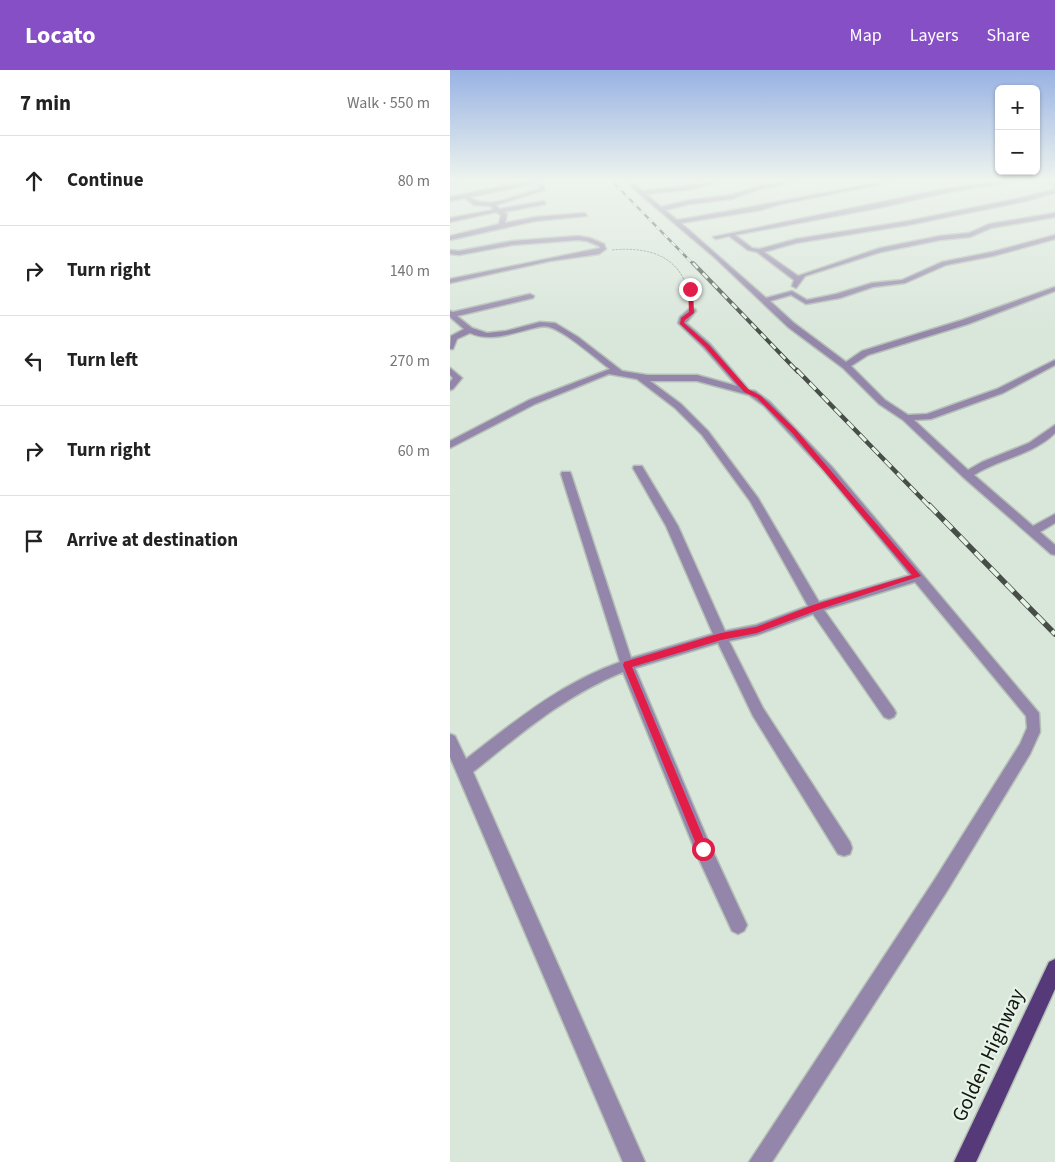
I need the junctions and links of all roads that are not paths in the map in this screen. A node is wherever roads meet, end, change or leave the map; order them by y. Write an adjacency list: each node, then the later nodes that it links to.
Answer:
1 (482, 230): 9 (street)
2 (685, 230): 17 (street)
3 (751, 230): 6 (street)
4 (866, 230): 10 (street)
5 (981, 230): 12 (street)
6 (730, 234): 7 (street); 10 (street)
7 (716, 237)
8 (1055, 237): 15 (street)
9 (450, 238)
10 (760, 251): 12 (street)
11 (450, 253): 13 (street)
12 (798, 279): 15 (street)
13 (450, 281)
14 (1055, 289): 23 (street)
15 (789, 294): 17 (street)
16 (530, 296): 19 (street)
17 (766, 300): 23 (street)
18 (692, 311): 28 (street)
19 (450, 314): 20 (street)
20 (469, 330): 21 (street); 25 (street)
21 (450, 347)
22 (1055, 362): 29 (street)
23 (846, 366): 29 (street)
24 (450, 371): 27 (street)
25 (618, 371): 26 (street); 31 (street)
26 (640, 377): 28 (street); 39 (street)
27 (450, 387)
28 (746, 390): 38 (street)
29 (906, 418): 34 (street)
30 (1055, 428): 34 (street)
31 (450, 445)
32 (638, 468): 40 (street)
33 (566, 474): 41 (street)
34 (967, 475): 36 (street)
35 (1055, 518): 36 (street)
36 (1032, 531): 37 (street)
37 (1055, 551)
38 (917, 576): 39 (street); 49 (street)
39 (816, 608): 40 (street); 42 (street)
40 (721, 636): 41 (street); 45 (street)
41 (627, 665): 44 (street); 46 (street)
42 (889, 713)
43 (450, 742): 44 (street)
44 (464, 770): 48 (street)
45 (844, 848)
46 (738, 925)
47 (1055, 968): 50 (main road, Golden Highway)
48 (634, 1162)
49 (760, 1162)
50 (965, 1162)

